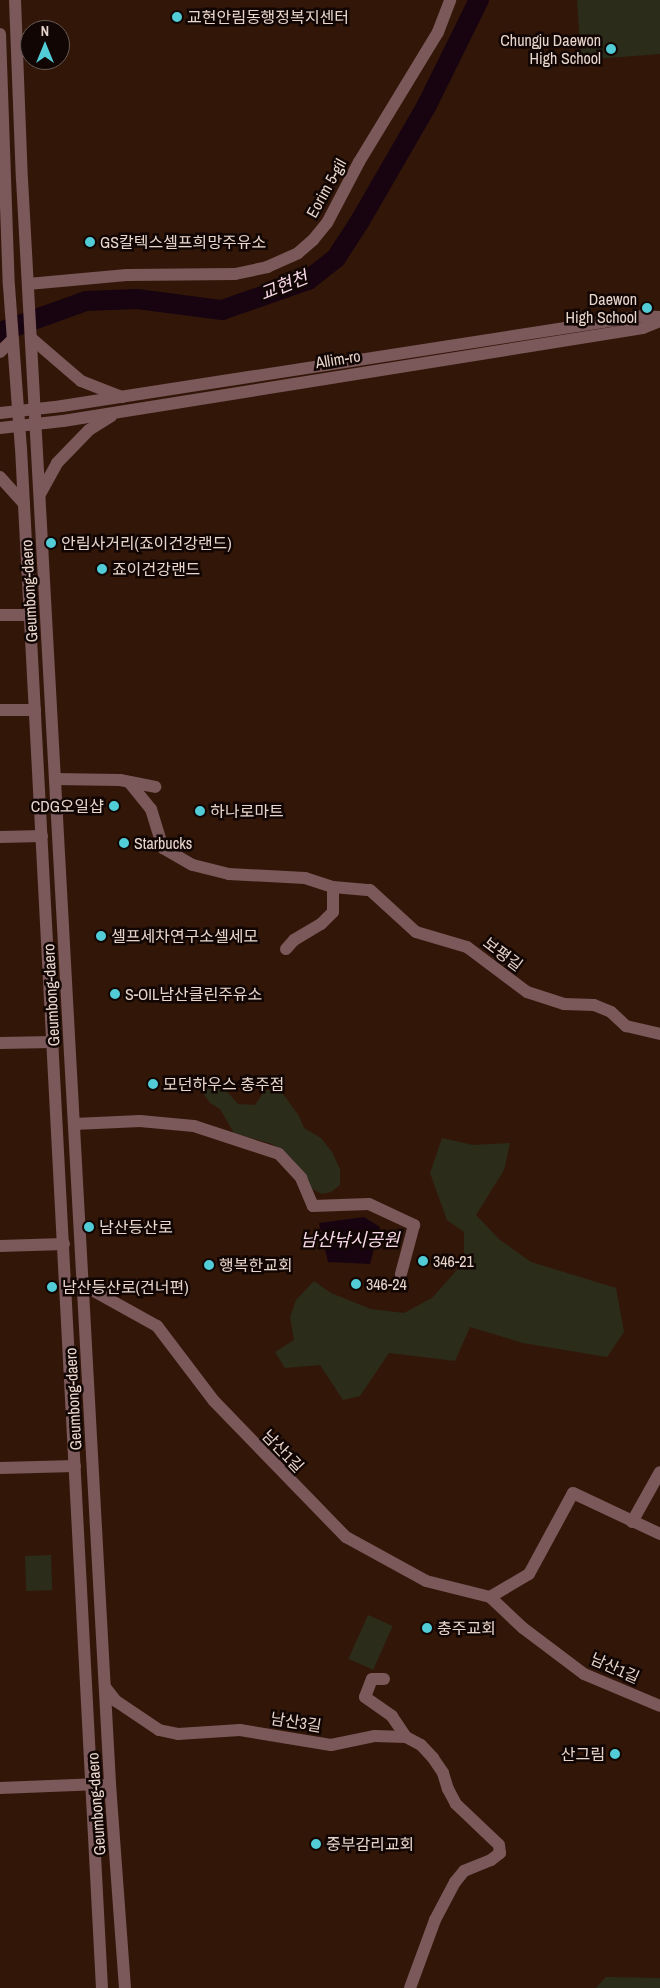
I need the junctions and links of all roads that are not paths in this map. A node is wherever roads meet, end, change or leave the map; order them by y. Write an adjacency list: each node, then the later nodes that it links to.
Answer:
1 (15, 0): 5 (street, Geumbong-daero)
2 (450, 0): 5 (street, Eorim 5-gil)
3 (0, 34): 4 (street, Geumbong-daero)
4 (2, 151): 8 (street, Geumbong-daero)
5 (28, 284): 7 (street, Geumbong-daero)
6 (660, 319): 10 (street, Allim-ro); 12 (street, Allim-ro)
7 (31, 338): 10 (street); 11 (street, Geumbong-daero)
8 (13, 339): 9 (street); 13 (street, Geumbong-daero)
9 (0, 352)
10 (122, 397): 11 (street, Allim-ro)
11 (36, 410): 13 (street, Allim-ro); 15 (street, Geumbong-daero)
12 (117, 411): 15 (street, Allim-ro); 19 (street)
13 (18, 412): 14 (street, Allim-ro); 16 (street, Geumbong-daero)
14 (0, 413)
15 (37, 425): 16 (street, Allim-ro); 19 (street, Geumbong-daero)
16 (19, 427): 17 (street, Allim-ro); 20 (street, Geumbong-daero)
17 (0, 428)
18 (0, 477): 20 (street)
19 (40, 494): 25 (street, Geumbong-daero)
20 (24, 504): 22 (street, Geumbong-daero)
21 (0, 615): 22 (street)
22 (30, 615): 24 (street, Geumbong-daero)
23 (0, 710): 24 (street)
24 (35, 710): 28 (street, Geumbong-daero)
25 (55, 779): 26 (street); 35 (street, Geumbong-daero)
26 (128, 782): 27 (street); 30 (street, 보평길)
27 (155, 787)
28 (42, 836): 29 (street); 33 (street, Geumbong-daero)
29 (0, 837)
30 (333, 887): 31 (street); 32 (street, 보평길)
31 (286, 949)
32 (660, 1034)
33 (53, 1042): 34 (street); 36 (street, Geumbong-daero)
34 (0, 1043)
35 (74, 1124): 38 (street); 39 (street, Geumbong-daero)
36 (64, 1244): 37 (street); 40 (street, Geumbong-daero)
37 (0, 1246)
38 (401, 1274)
39 (83, 1285): 45 (street, 남산1길); 47 (street, Geumbong-daero)
40 (75, 1466): 41 (street); 51 (street, Geumbong-daero)
41 (0, 1468)
42 (660, 1472): 43 (street)
43 (632, 1522): 44 (street); 45 (street)
44 (660, 1534)
45 (490, 1597): 48 (street, 남산1길)
46 (384, 1679): 49 (street)
47 (105, 1687): 49 (street, 남산3길); 50 (street, Geumbong-daero)
48 (660, 1706)
49 (406, 1737): 55 (street)
50 (110, 1784): 51 (street); 54 (street, Geumbong-daero)
51 (92, 1785): 52 (street); 53 (street, Geumbong-daero)
52 (0, 1788)
53 (102, 1988)
54 (125, 1988)
55 (410, 1988)

